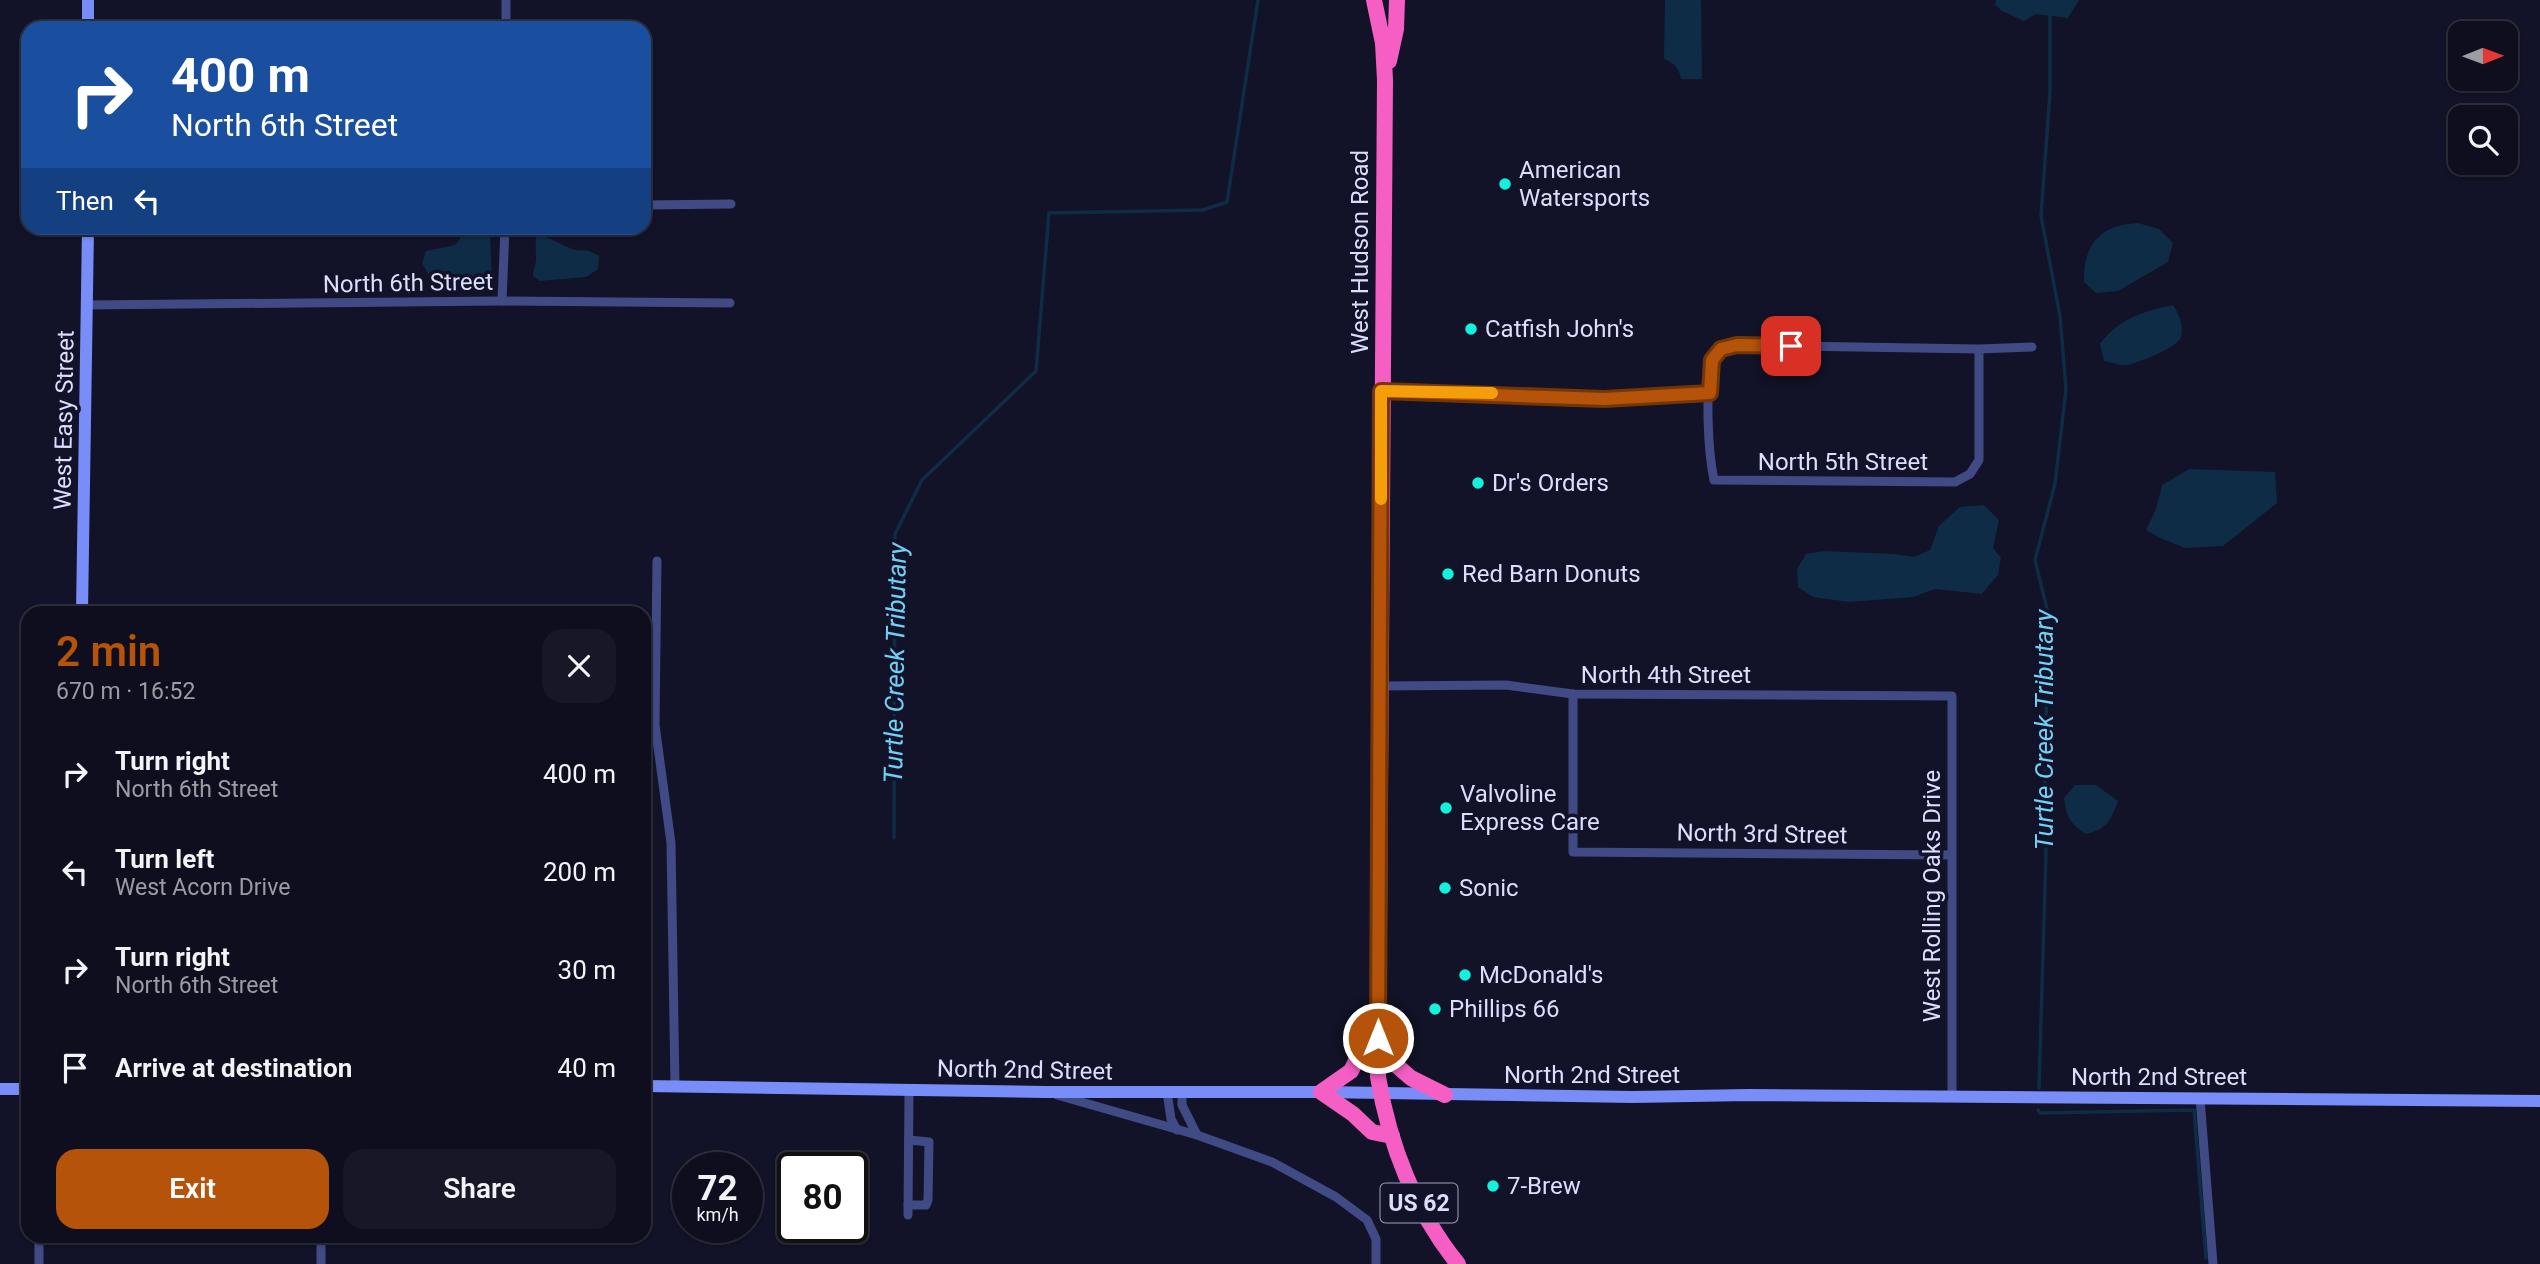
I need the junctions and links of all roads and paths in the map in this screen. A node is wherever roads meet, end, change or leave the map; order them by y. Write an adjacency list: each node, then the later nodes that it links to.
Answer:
1 (88, 0): 5 (main road)
2 (506, 0): 6 (street)
3 (1374, 0): 7 (highway, West Hudson Road)
4 (1396, 0): 7 (highway)
5 (88, 21)
6 (506, 21)
7 (1385, 80): 17 (highway, West Hudson Road)
8 (731, 204): 9 (street)
9 (651, 205)
10 (88, 235): 14 (main road, West Easy Street)
11 (505, 235): 12 (street)
12 (502, 301): 13 (street, North 6th Street); 14 (street, North 6th Street)
13 (730, 303)
14 (87, 305): 20 (main road, West Easy Street)
15 (2032, 347): 16 (street)
16 (1979, 349): 18 (street); 18 (street, North 5th Street)
17 (1381, 391): 18 (street); 21 (highway, West Hudson Road)
18 (1710, 393)
19 (657, 561): 27 (street)
20 (82, 606)
21 (1380, 686): 22 (street, North 4th Street); 25 (highway, West Hudson Road)
22 (1573, 694): 23 (street, North 4th Street); 24 (street, North 3rd Street)
23 (1952, 696): 24 (street, West Rolling Oaks Drive)
24 (1951, 855): 37 (street, West Rolling Oaks Drive)
25 (1377, 1018): 34 (highway); 35 (highway, West Hudson Road); 36 (highway)
26 (651, 1086): 27 (main road, North 2nd Street)
27 (675, 1086): 30 (main road, North 2nd Street)
28 (0, 1089): 29 (main road)
29 (21, 1089)
30 (909, 1090): 31 (main road, North 2nd Street); 43 (street)
31 (1045, 1092): 32 (main road, North 2nd Street); 40 (street)
32 (1167, 1092): 33 (main road, North 2nd Street); 40 (street)
33 (1182, 1092): 34 (main road, North 2nd Street); 41 (street)
34 (1321, 1092): 35 (main road, North 2nd Street); 42 (highway)
35 (1381, 1094): 36 (main road, North 2nd Street); 42 (highway, US 62)
36 (1445, 1096): 37 (main road, North 2nd Street)
37 (1952, 1097): 38 (main road, North 2nd Street)
38 (2200, 1098): 39 (main road, North 2nd Street); 50 (street)
39 (2540, 1101)
40 (1177, 1130): 41 (street)
41 (1197, 1135): 48 (street)
42 (1392, 1136): 49 (highway, US 62)
43 (909, 1140): 43 (street)
44 (39, 1243): 46 (street)
45 (321, 1243): 47 (street)
46 (39, 1264)
47 (321, 1264)
48 (1376, 1264)
49 (1458, 1264)
50 (2213, 1264)

